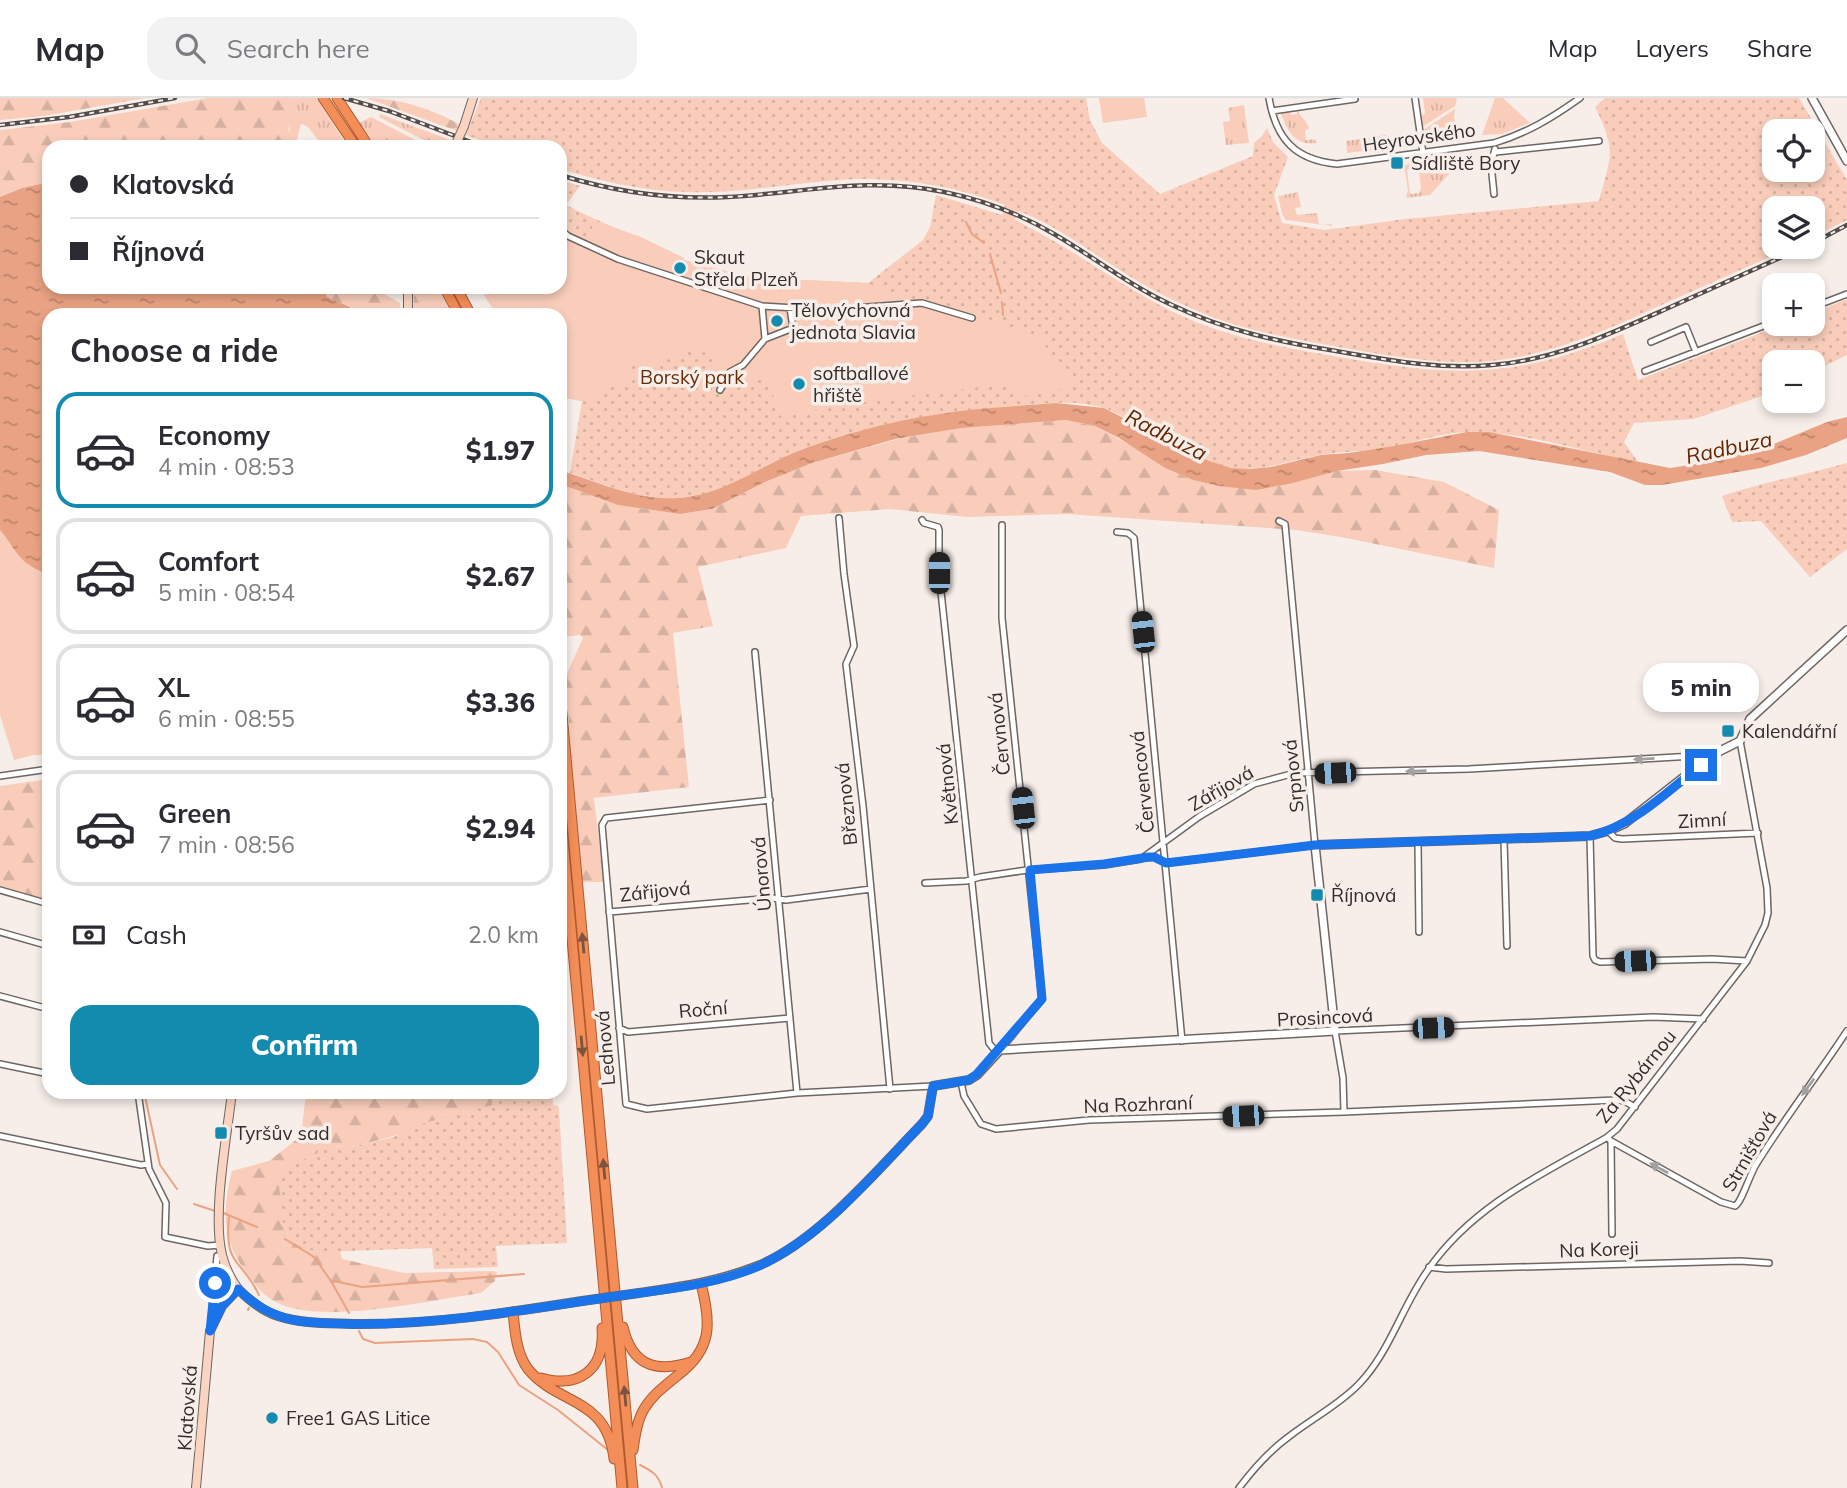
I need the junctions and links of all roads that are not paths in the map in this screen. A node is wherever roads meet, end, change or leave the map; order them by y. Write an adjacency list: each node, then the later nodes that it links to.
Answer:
1 (323, 98): 10 (highway)
2 (337, 98): 11 (highway)
3 (473, 98): 12 (main road, bridge)
4 (1269, 98): 9 (street, Heyrovského)
5 (1415, 98): 16 (street)
6 (1580, 98): 14 (street, Heyrovského)
7 (1812, 98): 17 (street)
8 (1355, 99): 9 (street)
9 (1272, 111): 16 (street, Heyrovského)
10 (351, 140)
11 (364, 140)
12 (458, 140)
13 (1599, 141): 15 (street, Heyrovského)
14 (1494, 142): 15 (street, Heyrovského); 16 (street, Heyrovského)
15 (1496, 152): 18 (street, Heyrovského)
16 (1423, 153)
17 (1847, 161)
18 (1494, 194)
19 (567, 234): 22 (street)
20 (1847, 294): 21 (street)
21 (1825, 302)
22 (762, 306): 23 (street); 26 (street)
23 (790, 308): 24 (street); 26 (street)
24 (972, 318)
25 (1762, 327): 28 (street)
26 (765, 339): 30 (street)
27 (1651, 342): 28 (street)
28 (1696, 352): 29 (street)
29 (1645, 371)
30 (720, 390)
31 (839, 518): 59 (street, Březnová)
32 (922, 520): 55 (street, Květnová)
33 (1279, 522): 42 (street, Srpnová)
34 (1002, 525): 54 (street, Červnová)
35 (1117, 532): 49 (street, Červencová)
36 (1847, 630): 38 (street)
37 (755, 652): 44 (street, Únorová)
38 (1740, 741): 39 (street); 46 (street, Za Rybárnou)
39 (1712, 755): 42 (street, Zářijová, one-way to 42); 45 (street)
40 (567, 769): 90 (highway, one-way to 40)
41 (42, 770): 43 (street)
42 (1309, 774): 49 (street, Zářijová); 51 (street, Srpnová)
43 (0, 776)
44 (770, 800): 60 (street, Únorová); 62 (street, Lednová)
45 (1608, 831): 46 (street, Zimní); 47 (street)
46 (1758, 833): 67 (street, Za Rybárnou)
47 (1590, 836): 48 (street); 67 (street)
48 (1504, 840): 50 (street); 66 (street)
49 (1164, 843): 52 (street, Zářijová); 53 (street, Červencová)
50 (1418, 843): 51 (street); 64 (street)
51 (1315, 845): 53 (street); 73 (street, Srpnová)
52 (1141, 859): 53 (street); 54 (street, Zářijová)
53 (1166, 863): 75 (street, Červencová)
54 (1030, 870): 55 (street, Zářijová); 76 (street, Červnová)
55 (973, 879): 57 (street, Zářijová); 76 (street, Květnová)
56 (567, 883): 97 (highway, one-way to 97)
57 (925, 883)
58 (0, 890): 61 (street)
59 (871, 890): 60 (street, Zářijová); 81 (street, Březnová)
60 (779, 898): 62 (street, Zářijová); 70 (street, Únorová)
61 (42, 902)
62 (609, 912): 72 (street, Lednová)
63 (0, 932): 65 (street)
64 (1419, 932)
65 (42, 944)
66 (1507, 946)
67 (1747, 961): 71 (street, Za Rybárnou)
68 (0, 996): 69 (street)
69 (42, 1007)
70 (790, 1018): 72 (street, Roční); 82 (street, Únorová)
71 (1703, 1019): 73 (street, Prosincová); 85 (street, Za Rybárnou)
72 (619, 1028): 82 (street, Lednová)
73 (1335, 1031): 75 (street, Prosincová); 86 (street)
74 (1847, 1031): 88 (street, Strnišťová, one-way to 88)
75 (1182, 1041): 76 (street, Prosincová)
76 (1000, 1049): 79 (street)
77 (0, 1064): 78 (street)
78 (42, 1073)
79 (961, 1082): 80 (street, Lednová); 86 (street, Na Rozhraní)
80 (933, 1086): 81 (street, Lednová); 96 (street)
81 (890, 1089): 82 (street, Lednová)
82 (797, 1093)
83 (139, 1099): 89 (street)
84 (231, 1099): 92 (main road)
85 (1635, 1107): 86 (street, Na Rozhraní); 88 (street, Za Rybárnou)
86 (1345, 1112)
87 (0, 1136): 89 (street)
88 (1609, 1139): 91 (street); 95 (street, Za Rybárnou)
89 (148, 1164): 92 (street)
90 (607, 1211): 101 (highway); 105 (highway, one-way to 90)
91 (1612, 1234)
92 (220, 1245): 98 (main road)
93 (217, 1256): 100 (street, Klatovská)
94 (1769, 1264): 95 (street, Na Koreji)
95 (1429, 1267): 106 (street, Za Rybárnou)
96 (701, 1284): 99 (street, bridge); 101 (highway)
97 (604, 1286): 102 (highway); 104 (highway)
98 (238, 1289): 99 (street); 100 (main road, Klatovská)
99 (513, 1312): 102 (highway)
100 (210, 1331): 103 (main road, Klatovská)
101 (693, 1361): 105 (highway)
102 (536, 1377): 104 (highway)
103 (196, 1488)
104 (620, 1488)
105 (633, 1488)
106 (1239, 1488)

